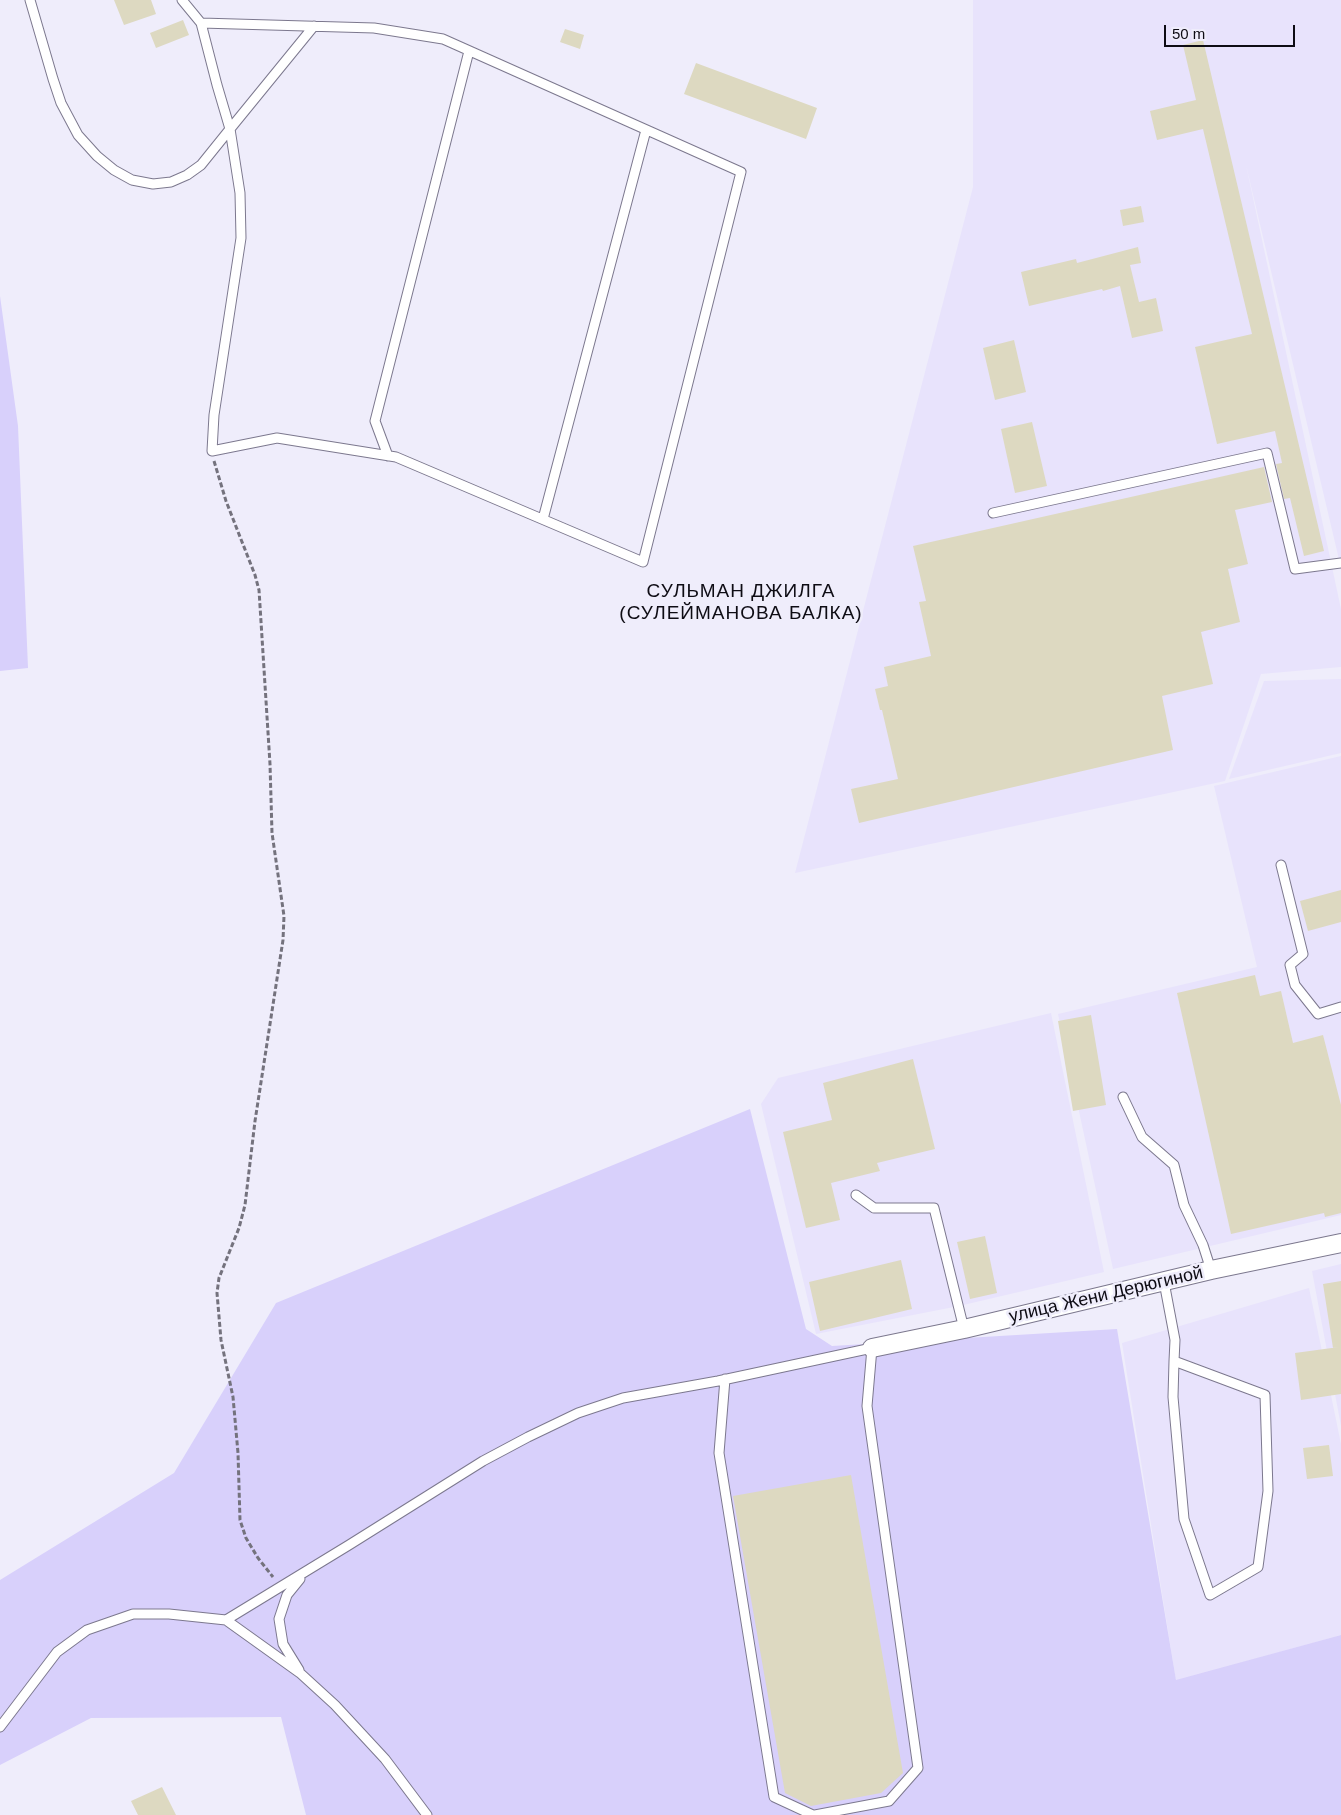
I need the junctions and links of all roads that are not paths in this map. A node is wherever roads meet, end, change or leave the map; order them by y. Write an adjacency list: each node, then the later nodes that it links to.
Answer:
1 (30, 0): 6 (lane)
2 (182, 0): 3 (lane)
3 (201, 23): 4 (lane); 6 (lane)
4 (314, 26): 5 (lane); 6 (lane)
5 (469, 51): 7 (lane); 8 (lane)
6 (230, 129): 8 (lane)
7 (646, 130): 10 (lane); 10 (lane)
8 (388, 456): 10 (lane)
9 (993, 513): 11 (lane)
10 (543, 520)
11 (1341, 563)
12 (1280, 865): 13 (lane)
13 (1341, 1007)
14 (1123, 1097): 17 (lane)
15 (856, 1195): 19 (lane)
16 (1341, 1243): 17 (street, улица Жени Дерюгиной)
17 (1211, 1270): 18 (street, улица Жени Дерюгиной)
18 (1164, 1282): 19 (street, улица Жени Дерюгиной); 21 (lane)
19 (964, 1329): 20 (street, улица Жени Дерюгиной)
20 (872, 1348): 22 (lane); 28 (lane)
21 (1174, 1360): 21 (lane)
22 (725, 1379): 23 (lane); 28 (lane)
23 (304, 1573): 24 (lane); 25 (lane)
24 (226, 1620): 25 (lane); 26 (lane)
25 (300, 1673): 27 (lane)
26 (0, 1727)
27 (428, 1815)
28 (814, 1815)

